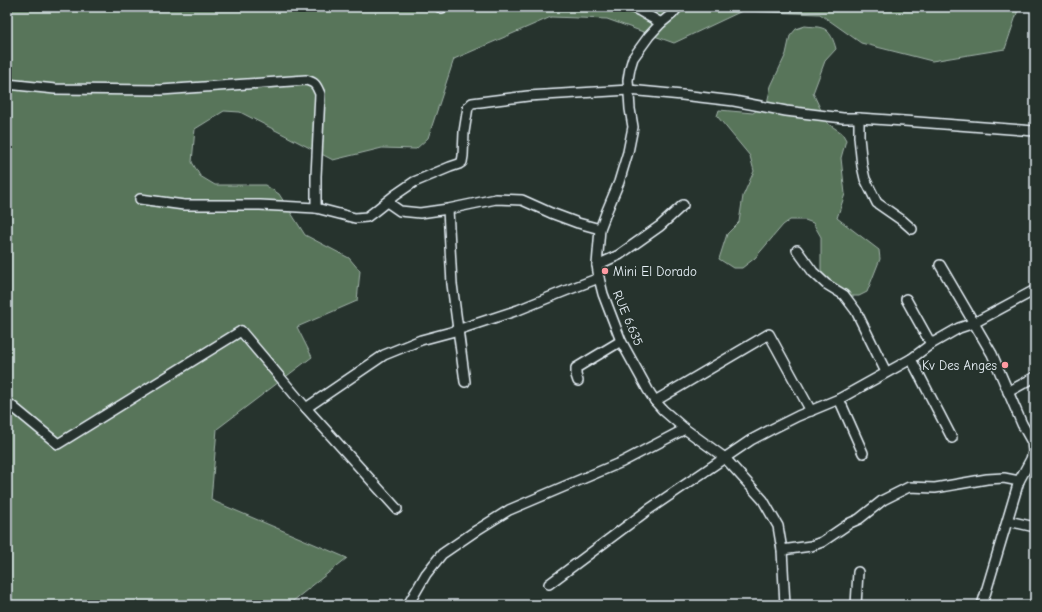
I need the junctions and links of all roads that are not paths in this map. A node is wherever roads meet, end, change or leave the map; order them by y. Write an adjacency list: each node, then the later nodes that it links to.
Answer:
1 (631, 7): 3 (street)
2 (678, 7): 3 (street, RUE 6.635)
3 (662, 23): 5 (street, RUE 6.635)
4 (7, 84): 11 (street)
5 (629, 90): 6 (street); 9 (street); 13 (street, RUE 6.635)
6 (859, 118): 7 (street); 14 (street)
7 (1035, 131)
8 (140, 199): 11 (street)
9 (387, 202): 11 (street); 12 (street)
10 (683, 205): 16 (street)
11 (316, 208)
12 (448, 209): 13 (street); 22 (street)
13 (600, 230): 16 (street, RUE 6.635)
14 (912, 230)
15 (797, 250): 26 (street)
16 (597, 265): 18 (street, RUE 6.635)
17 (940, 265): 21 (street)
18 (599, 278): 22 (street); 23 (street, RUE 6.635)
19 (1035, 290): 21 (street)
20 (906, 299): 24 (street)
21 (974, 323): 24 (street); 30 (street)
22 (458, 330): 29 (street); 34 (street)
23 (621, 341): 28 (street); 32 (street, RUE 6.635)
24 (931, 344): 25 (street)
25 (911, 359): 26 (street); 37 (street)
26 (886, 372): 31 (street)
27 (1035, 377): 30 (street)
28 (578, 381)
29 (465, 382)
30 (1008, 392): 40 (street)
31 (839, 399): 35 (street); 38 (street)
32 (655, 401): 35 (street); 36 (street, RUE 6.635)
33 (7, 402): 34 (street)
34 (306, 408): 42 (street)
35 (811, 411): 39 (street)
36 (685, 429): 39 (street, RUE 6.635); 48 (street)
37 (952, 438)
38 (863, 453)
39 (724, 458): 45 (street, RUE 6.635); 47 (street)
40 (1031, 468): 41 (street)
41 (1019, 481): 43 (street); 45 (street)
42 (397, 509)
43 (1008, 520): 44 (street); 51 (street)
44 (1035, 527)
45 (782, 550): 49 (street, RUE 6.635)
46 (858, 572): 50 (street)
47 (549, 584)
48 (408, 605)
49 (785, 605)
50 (856, 605)
51 (982, 605)

